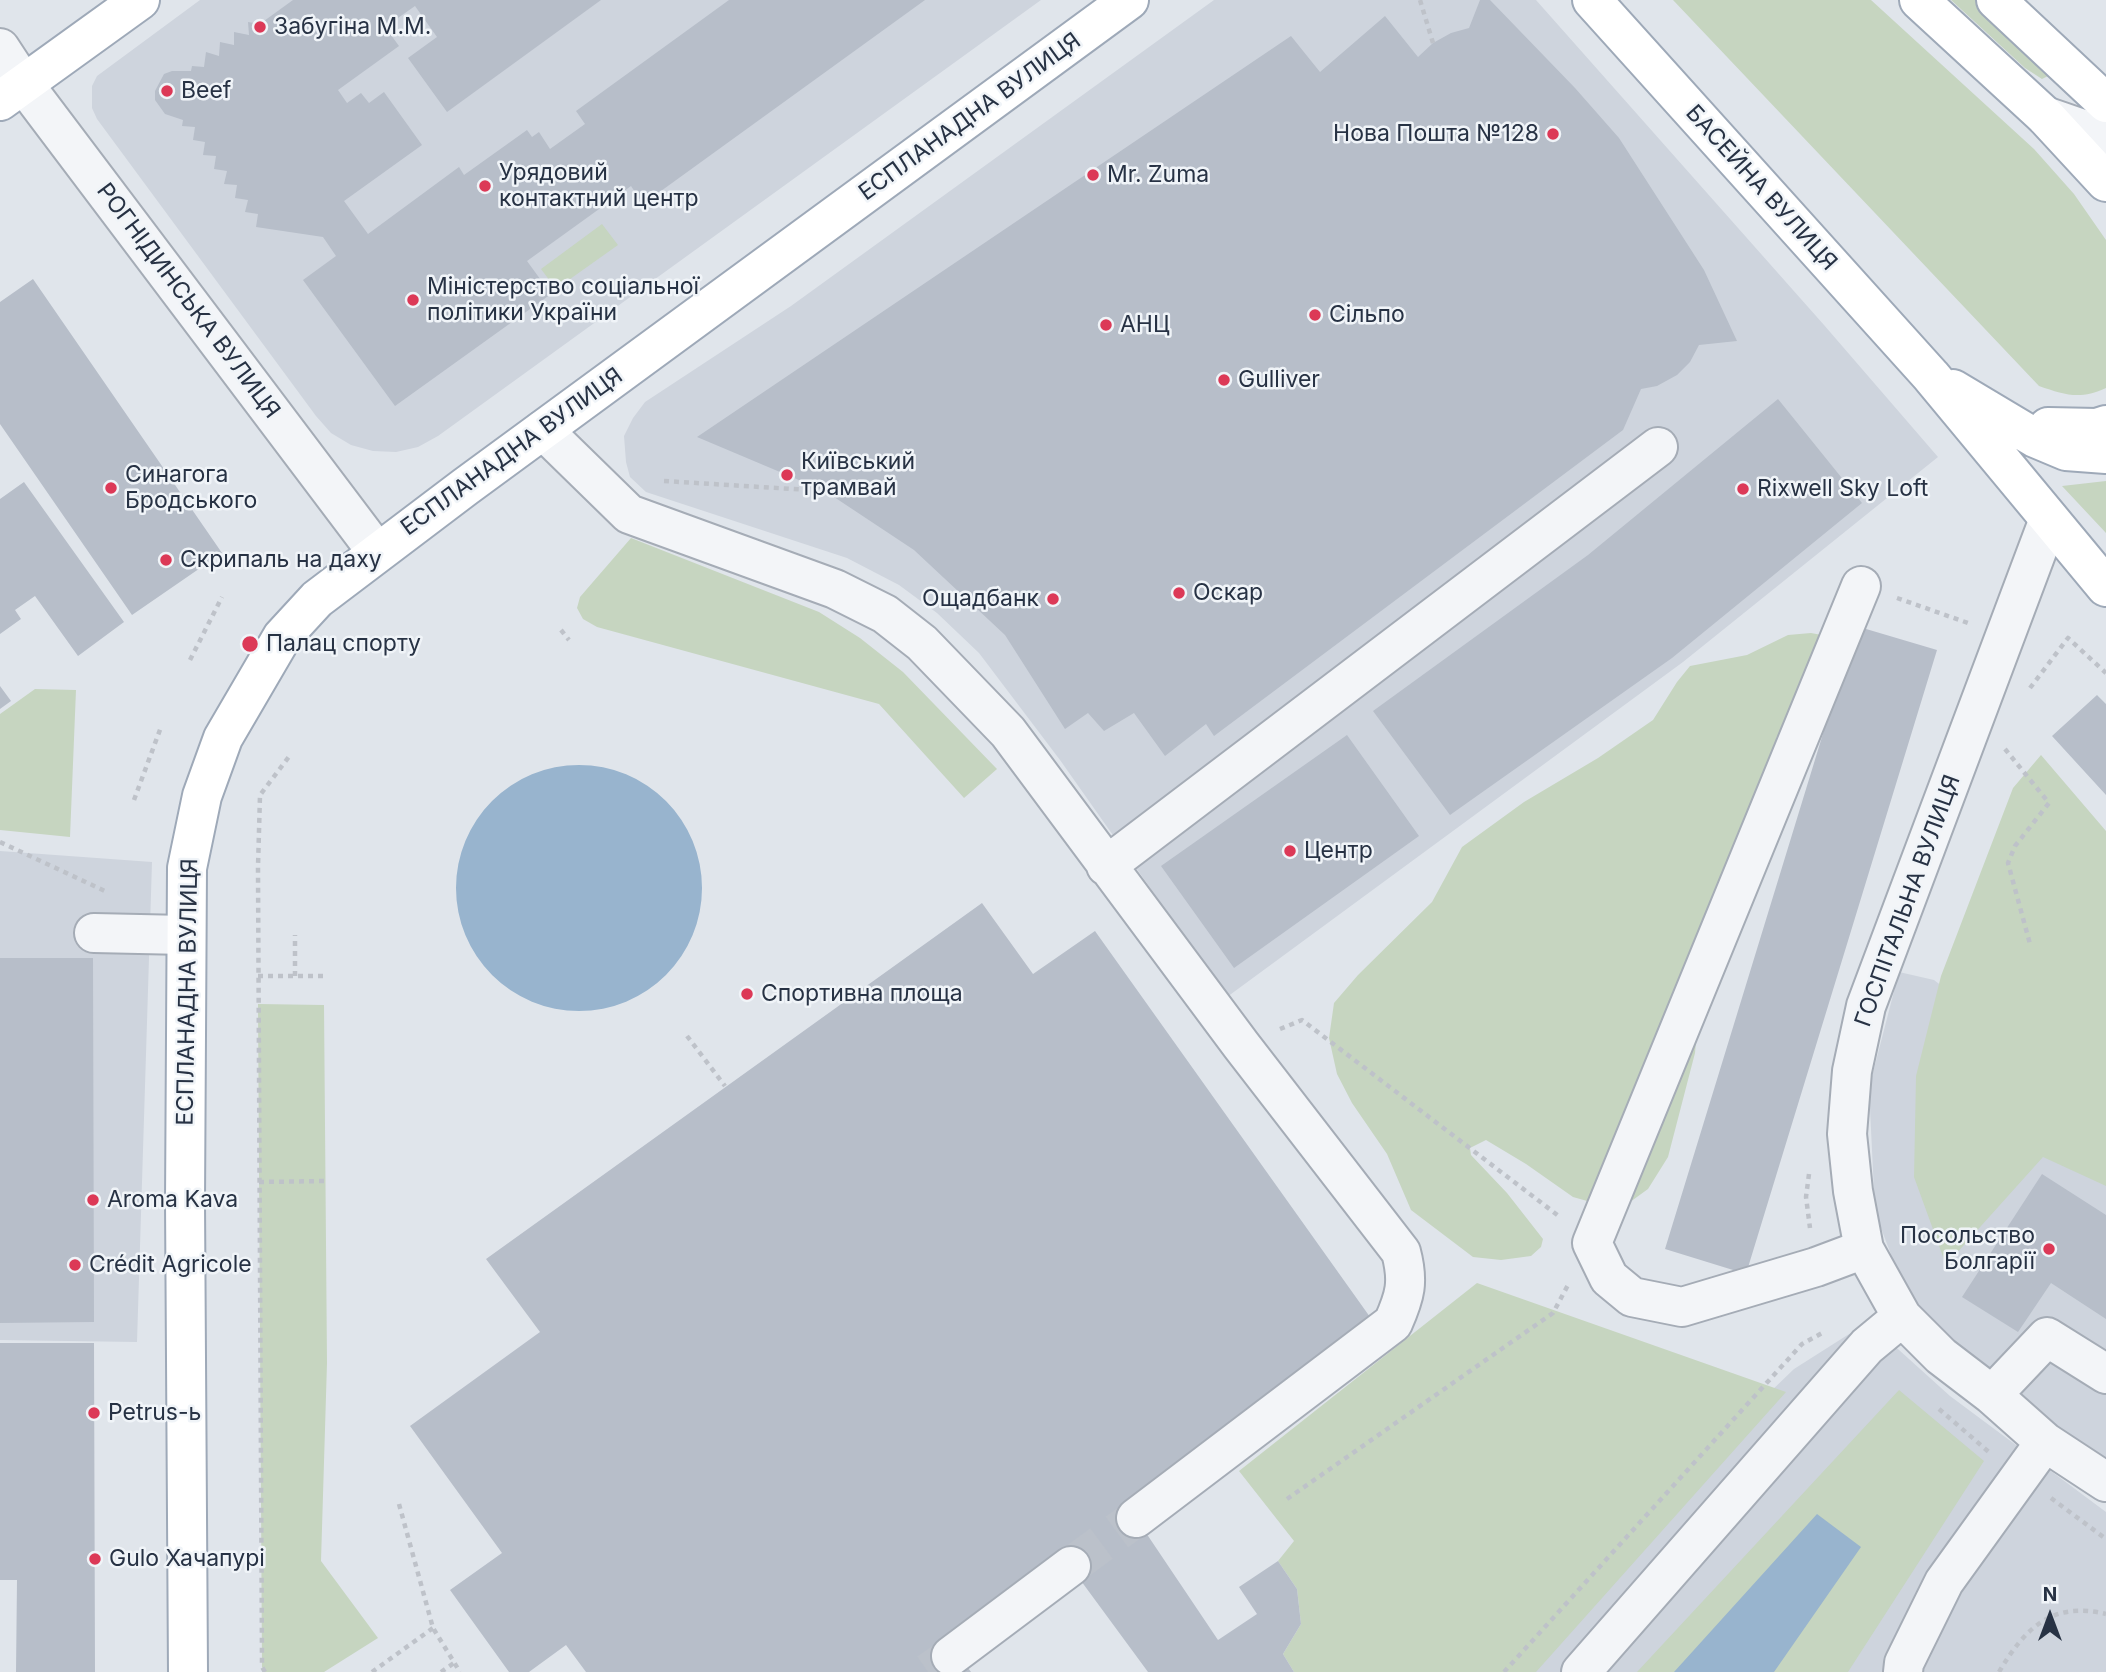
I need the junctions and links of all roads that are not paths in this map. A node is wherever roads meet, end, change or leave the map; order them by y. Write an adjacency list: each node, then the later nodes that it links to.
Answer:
1 (140, 0): 7 (main road)
2 (1129, 0): 15 (main road, ЕСПЛАНАДНА ВУЛИЦЯ)
3 (1592, 0): 12 (main road, БАСЕЙНА ВУЛИЦЯ)
4 (1919, 0): 9 (main road)
5 (1996, 0): 8 (main road)
6 (0, 48): 7 (street, РОГНІДИНСЬКА ВУЛИЦЯ)
7 (12, 92): 19 (street, РОГНІДИНСЬКА ВУЛИЦЯ)
8 (2106, 103)
9 (2045, 116): 10 (street); 11 (main road)
10 (2106, 137)
11 (2106, 182)
12 (1931, 376): 13 (main road); 18 (main road, БАСЕЙНА ВУЛИЦЯ)
13 (1996, 414): 14 (main road); 17 (main road)
14 (2106, 425)
15 (543, 430): 19 (main road, ЕСПЛАНАДНА ВУЛИЦЯ); 22 (street)
16 (1658, 447): 22 (street)
17 (2106, 454)
18 (2049, 519): 21 (main road, БАСЕЙНА ВУЛИЦЯ); 25 (street, ГОСПІТАЛЬНА ВУЛИЦЯ)
19 (377, 552): 24 (main road, ЕСПЛАНАДНА ВУЛИЦЯ)
20 (1861, 586): 25 (street)
21 (2106, 587)
22 (1106, 866): 31 (street)
23 (94, 933): 24 (street)
24 (185, 934): 35 (main road, ЕСПЛАНАДНА ВУЛИЦЯ)
25 (1864, 1249): 26 (street, ГОСПІТАЛЬНА ВУЛИЦЯ)
26 (1902, 1317): 28 (street, ГОСПІТАЛЬНА ВУЛИЦЯ); 36 (street)
27 (2106, 1374): 28 (street)
28 (1992, 1395): 29 (street, ГОСПІТАЛЬНА ВУЛИЦЯ)
29 (2045, 1442): 30 (street, ГОСПІТАЛЬНА ВУЛИЦЯ); 34 (street)
30 (2106, 1482)
31 (1136, 1518)
32 (1071, 1566): 33 (street)
33 (951, 1656)
34 (1901, 1669)
35 (188, 1672)
36 (1581, 1672)

